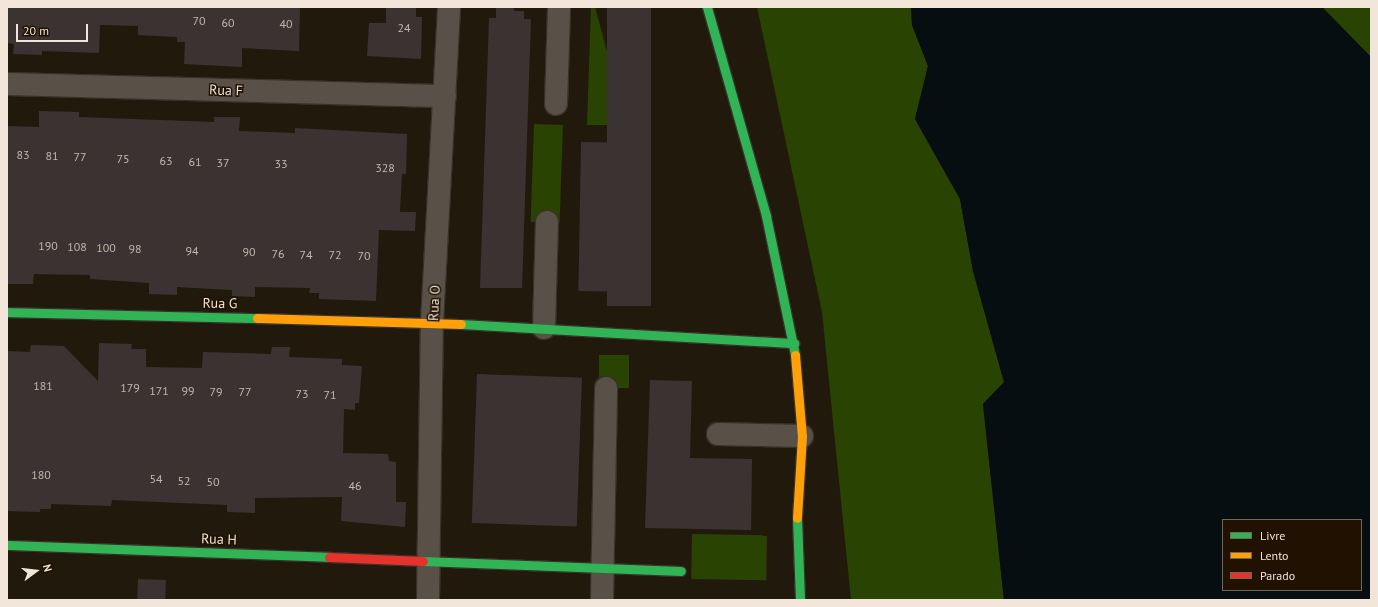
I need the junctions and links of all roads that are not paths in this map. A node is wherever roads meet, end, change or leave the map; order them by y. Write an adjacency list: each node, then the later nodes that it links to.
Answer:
1 (448, 7): 5 (street, Rua O)
2 (559, 7): 6 (street)
3 (707, 7): 11 (street)
4 (7, 84): 5 (street, Rua F)
5 (445, 96): 9 (street, Rua O)
6 (556, 104)
7 (546, 222): 10 (street)
8 (7, 312): 9 (street, Rua G)
9 (432, 322): 10 (street, Rua G); 16 (street, Rua O)
10 (544, 328): 11 (street, Rua G)
11 (794, 343): 14 (street)
12 (606, 388): 17 (street)
13 (718, 434): 14 (street)
14 (802, 436): 22 (street)
15 (7, 545): 16 (street, Rua H)
16 (429, 560): 17 (street, Rua H); 19 (street, Rua O)
17 (604, 568): 18 (street, Rua H); 20 (street)
18 (681, 571)
19 (428, 600)
20 (602, 600)
21 (790, 600): 22 (street)
22 (800, 600)

